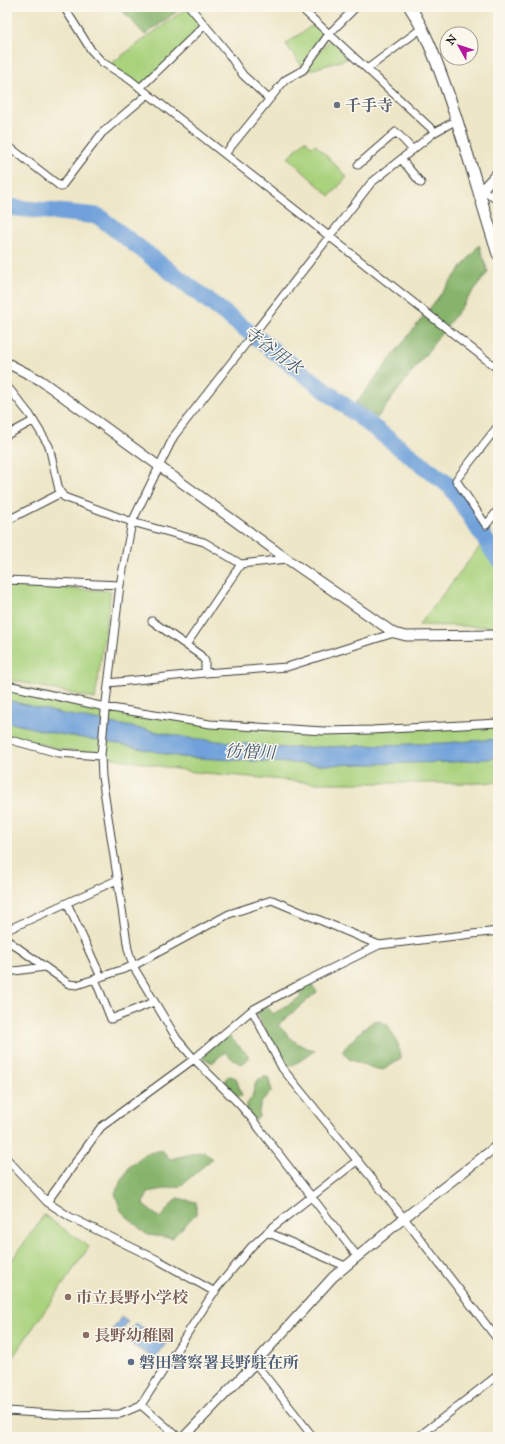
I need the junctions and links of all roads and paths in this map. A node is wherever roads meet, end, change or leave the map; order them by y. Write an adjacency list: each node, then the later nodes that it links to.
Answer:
1 (64, 7): 10 (street)
2 (190, 7): 6 (street)
3 (300, 7): 8 (street)
4 (356, 7): 8 (street)
5 (410, 7): 7 (main road)
6 (205, 25): 10 (street); 12 (street)
7 (422, 28): 9 (street); 13 (main road)
8 (329, 34): 9 (street); 12 (street)
9 (366, 69): 14 (street)
10 (140, 88): 11 (street)
11 (148, 94): 15 (street); 17 (street)
12 (269, 98): 17 (street)
13 (457, 120): 14 (street); 22 (main road)
14 (435, 132): 16 (street)
15 (7, 145)
16 (413, 150): 18 (street); 19 (street)
17 (224, 154): 24 (street)
18 (401, 159): 21 (street); 24 (street)
19 (358, 165)
20 (498, 172): 22 (street)
21 (421, 182)
22 (481, 191): 23 (street); 25 (main road)
23 (498, 201)
24 (329, 236): 27 (street); 32 (street)
25 (498, 254)
26 (7, 363): 32 (street)
27 (498, 369)
28 (7, 386): 29 (street)
29 (34, 421): 31 (street); 33 (street)
30 (498, 426): 34 (street)
31 (7, 435)
32 (160, 466): 36 (street); 37 (street)
33 (61, 493): 35 (street); 36 (street)
34 (498, 510)
35 (9, 518)
36 (132, 522): 38 (street); 40 (street)
37 (287, 559): 38 (street); 42 (street)
38 (241, 564): 44 (street)
39 (7, 580): 40 (street)
40 (120, 585): 46 (street)
41 (152, 621): 44 (street)
42 (394, 633): 43 (street); 45 (street)
43 (498, 635)
44 (186, 644): 45 (street)
45 (204, 673): 46 (street)
46 (108, 683): 48 (street)
47 (7, 685): 48 (street)
48 (105, 709): 49 (street); 51 (street)
49 (498, 722)
50 (7, 739): 51 (street)
51 (101, 756): 52 (street)
52 (117, 880): 53 (street); 59 (street)
53 (67, 903): 54 (street); 61 (street)
54 (7, 930)
55 (498, 931): 57 (street)
56 (7, 940): 58 (street)
57 (379, 945): 59 (street); 63 (street)
58 (45, 966): 60 (street); 61 (street)
59 (132, 966): 61 (street); 62 (street)
60 (7, 972)
61 (98, 978): 62 (street)
62 (154, 1002): 64 (street)
63 (252, 1010): 64 (street); 67 (street)
64 (194, 1059): 68 (street); 69 (street)
65 (498, 1145): 70 (street)
66 (7, 1159): 69 (street)
67 (358, 1160): 68 (street); 70 (street)
68 (311, 1196): 71 (street); 72 (street)
69 (47, 1202): 74 (street)
70 (404, 1218): 72 (street); 75 (street)
71 (267, 1232): 73 (street); 74 (street)
72 (357, 1256): 73 (street)
73 (345, 1266): 76 (street)
74 (215, 1292): 78 (street)
75 (498, 1340)
76 (255, 1363): 81 (street); 82 (street)
77 (498, 1375): 83 (street)
78 (141, 1405): 79 (street); 80 (street)
79 (7, 1411)
80 (178, 1437)
81 (184, 1437)
82 (313, 1437)
83 (418, 1437)

